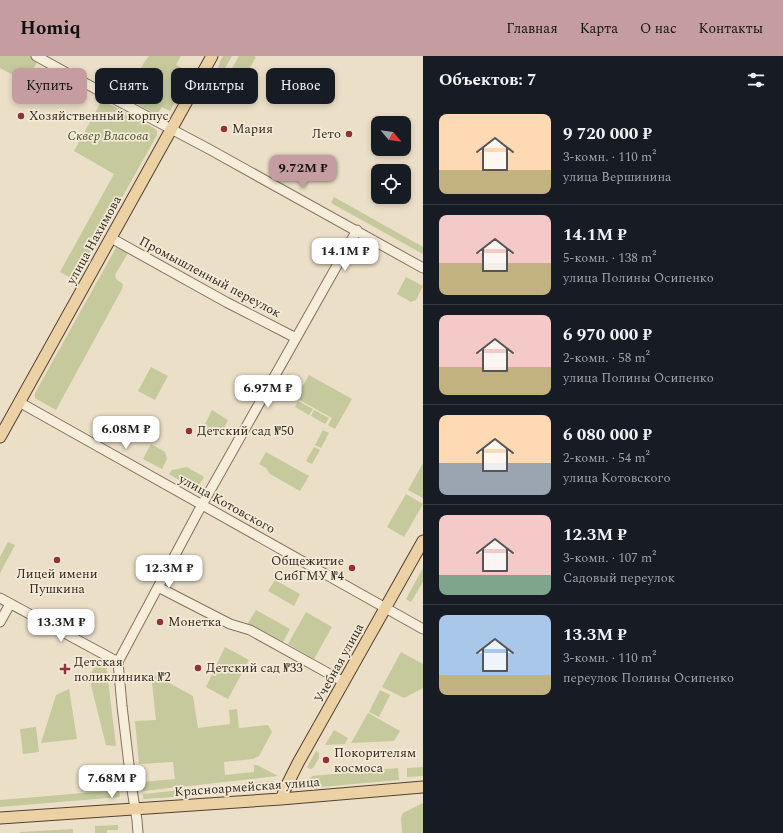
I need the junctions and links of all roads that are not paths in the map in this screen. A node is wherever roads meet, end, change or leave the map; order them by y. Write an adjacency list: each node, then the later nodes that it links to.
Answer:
1 (36, 56): 3 (street)
2 (212, 56): 3 (main road, улица Нахимова)
3 (172, 129): 4 (street); 5 (main road, улица Нахимова)
4 (357, 230): 6 (street); 7 (street)
5 (111, 238): 7 (street, Промышленный переулок); 8 (main road, улица Нахимова)
6 (423, 268)
7 (296, 338): 10 (street)
8 (19, 402): 9 (main road, улица Нахимова); 10 (street, улица Котовского)
9 (0, 437)
10 (202, 505): 12 (street); 15 (street, улица Котовского)
11 (423, 541): 15 (main road, Учебная улица)
12 (158, 587): 18 (street); 19 (street)
13 (0, 598): 14 (street)
14 (10, 604): 16 (street); 18 (street)
15 (385, 608): 17 (street, улица Котовского); 19 (main road, Учебная улица)
16 (0, 622)
17 (423, 629)
18 (118, 662): 22 (street)
19 (344, 682): 21 (main road, Учебная улица)
20 (423, 787): 21 (main road, Красноармейская улица)
21 (281, 799): 22 (main road, Красноармейская улица)
22 (135, 809): 23 (main road, Красноармейская улица); 24 (street)
23 (0, 818)
24 (138, 833)

